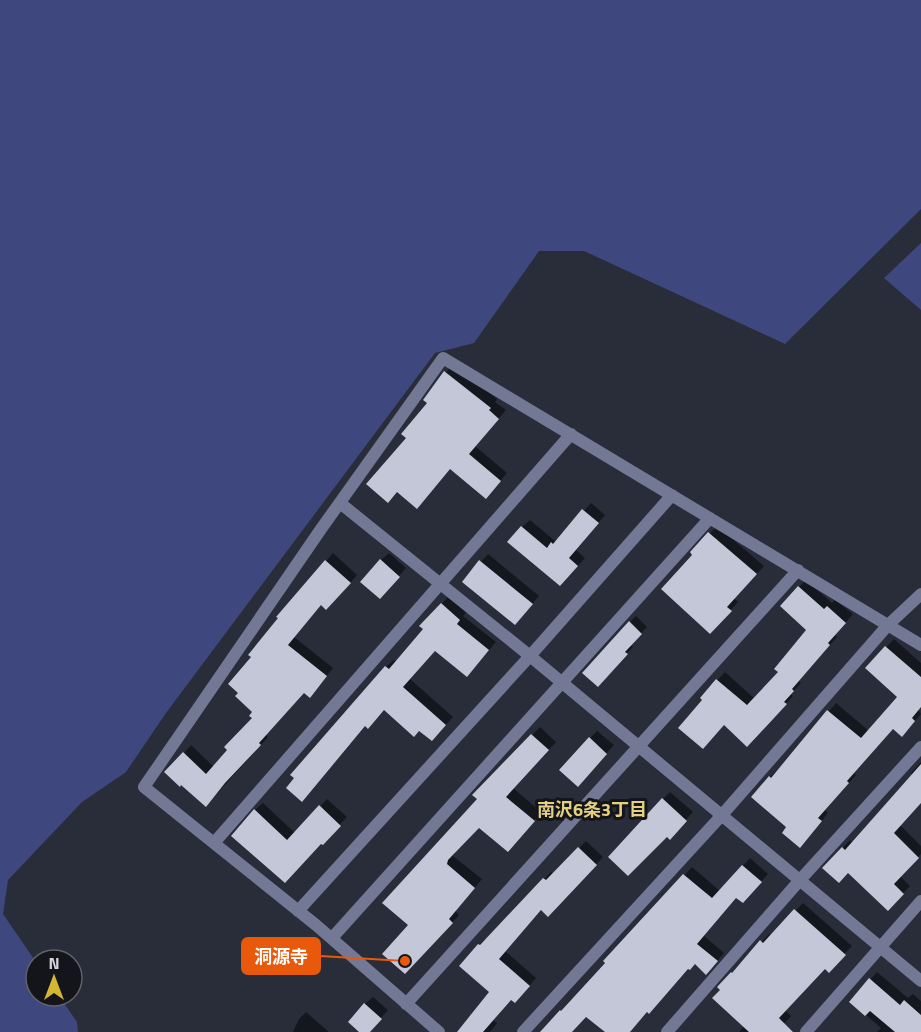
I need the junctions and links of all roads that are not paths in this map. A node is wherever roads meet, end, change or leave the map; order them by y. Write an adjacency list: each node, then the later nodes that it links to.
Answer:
1 (571, 434): 2 (street); 3 (street); 6 (street)
2 (672, 495): 4 (street); 10 (street)
3 (340, 503): 6 (street); 15 (street)
4 (710, 518): 5 (street); 11 (street)
5 (798, 570): 8 (street); 12 (street)
6 (439, 583): 10 (street); 15 (street)
7 (921, 594): 8 (street)
8 (888, 625): 9 (street); 14 (street)
9 (921, 645)
10 (530, 656): 11 (street); 18 (street)
11 (562, 682): 12 (street); 19 (street)
12 (640, 746): 14 (street); 22 (street)
13 (921, 747): 16 (street)
14 (722, 816): 16 (street); 24 (street)
15 (213, 843): 18 (street)
16 (800, 880): 20 (street); 25 (street)
17 (921, 901): 20 (street)
18 (298, 911): 19 (street)
19 (332, 938): 22 (street)
20 (880, 947): 21 (street); 26 (street)
21 (921, 981)
22 (406, 1004): 23 (street)
23 (439, 1032)
24 (523, 1032)
25 (668, 1032)
26 (806, 1032)

